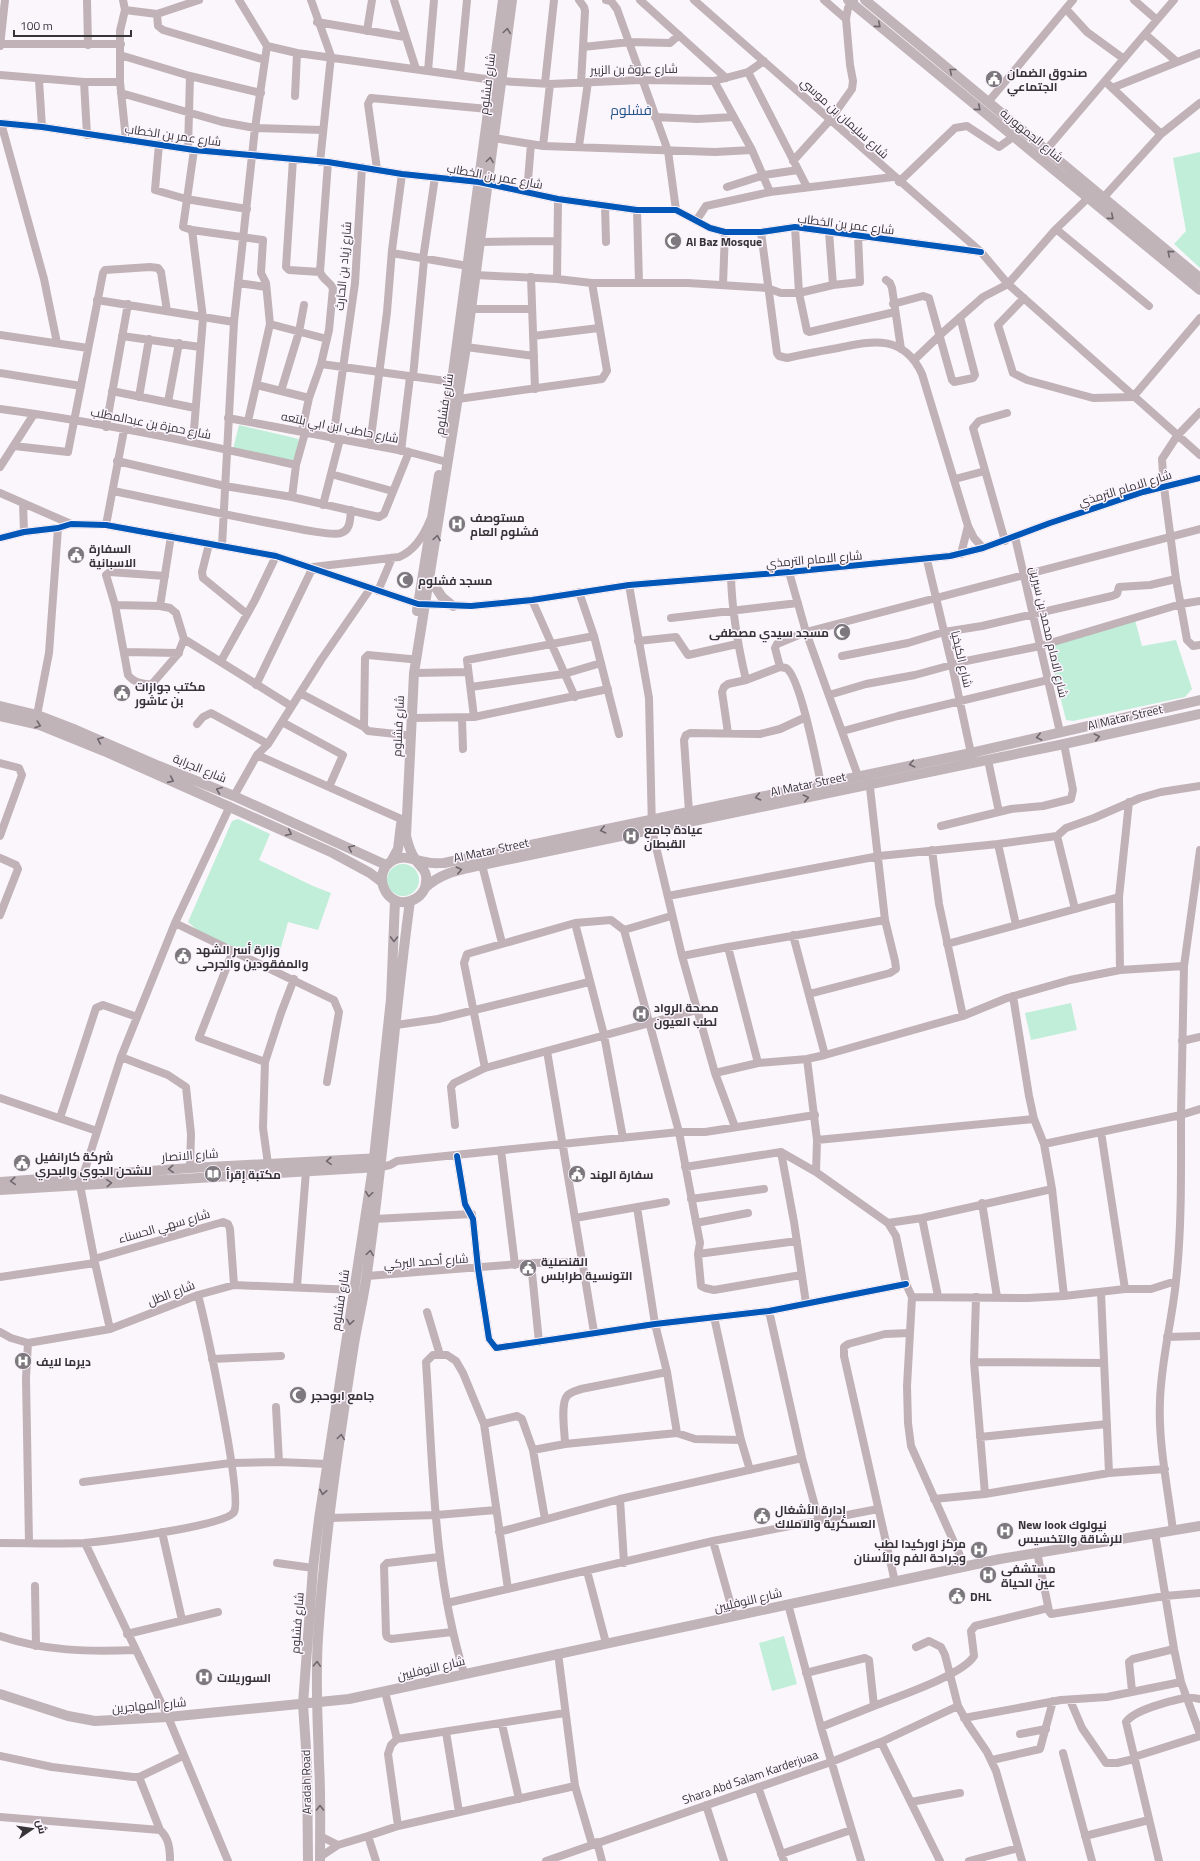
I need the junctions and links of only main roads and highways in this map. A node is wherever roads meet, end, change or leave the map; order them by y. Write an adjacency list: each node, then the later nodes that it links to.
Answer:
1 (503, 0): 5 (main road, شارع فشلوم)
2 (512, 0): 5 (main road, شارع فشلوم, one-way to 2)
3 (865, 0): 7 (main road, شارع الجمهورية, one-way to 3)
4 (851, 1): 8 (main road, شارع الجمهورية, one-way to 8)
5 (497, 80): 6 (main road, شارع فشلوم, one-way to 5); 6 (main road, شارع فشلوم)
6 (483, 183): 9 (main road, شارع فشلوم); 9 (main road, شارع فشلوم)
7 (1200, 278)
8 (1200, 290)
9 (444, 461): 10 (main road, شارع فشلوم, one-way to 9); 11 (main road, شارع فشلوم)
10 (430, 579): 11 (main road, شارع فشلوم); 12 (main road)
11 (422, 605): 18 (main road, شارع فشلوم); 18 (main road, شارع فشلوم)
12 (453, 606)
13 (1200, 700): 19 (main road, one-way to 19)
14 (0, 706): 17 (main road, شارع الجرابة, one-way to 14)
15 (1200, 714): 19 (main road, Al Matar Street, one-way to 15)
16 (0, 716): 17 (main road, شارع الجرابة, one-way to 17)
17 (157, 770): 21 (main road, شارع الجرابة, one-way to 17); 22 (main road, شارع الجرابة, one-way to 22)
18 (404, 816): 20 (main road); 21 (main road)
19 (652, 825): 20 (main road, one-way to 20); 23 (main road, Al Matar Street, one-way to 19)
20 (416, 860): 21 (main road); 23 (main road)
21 (389, 863): 22 (main road)
22 (382, 882): 24 (main road)
23 (425, 888): 25 (main road)
24 (395, 900): 25 (main road); 26 (main road, شارع فشلوم, one-way to 26)
25 (410, 902): 26 (main road, شارع فشلوم)
26 (378, 1163): 27 (main road, شارع الانصار, one-way to 26); 27 (main road, شارع الانصار, one-way to 27); 31 (main road, شارع فشلوم, one-way to 26); 31 (main road, شارع فشلوم, one-way to 31)
27 (82, 1180): 28 (main road, شارع الانصار, one-way to 28); 29 (main road, شارع الانصار)
28 (0, 1182)
29 (0, 1190)
30 (1200, 1526): 33 (main road, شارع النوفليين)
31 (314, 1636): 33 (main road, شارع فشلوم, one-way to 31); 34 (main road, شارع فشلوم)
32 (0, 1694): 34 (main road, شارع المهاجرين)
33 (316, 1703): 34 (main road, شارع النوفليين); 35 (main road, Aradah Road, one-way to 33)
34 (303, 1704): 36 (main road, Aradah Road)
35 (320, 1859)
36 (308, 1861)

